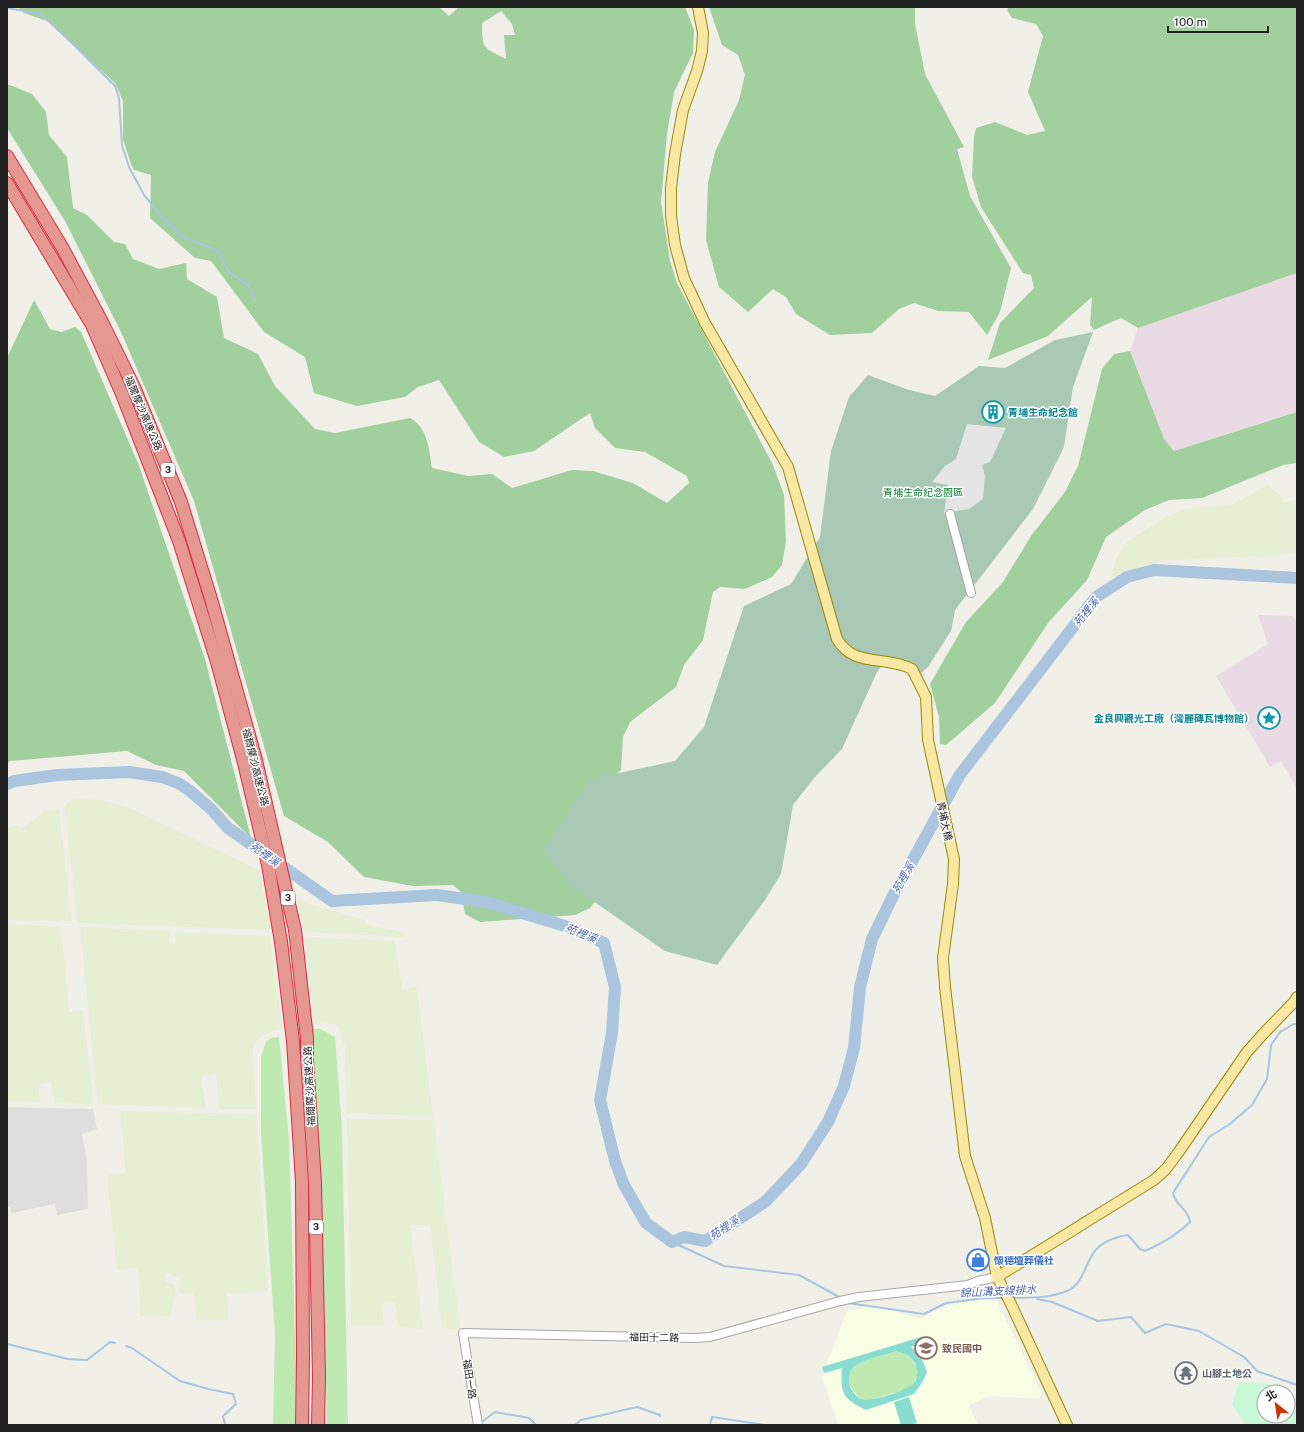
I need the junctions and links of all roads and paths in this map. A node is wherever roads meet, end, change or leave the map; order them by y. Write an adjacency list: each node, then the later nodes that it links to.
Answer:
1 (698, 7): 7 (main road, 青埔大橋)
2 (7, 156): 9 (highway, 福爾摩沙高速公路 / 3)
3 (7, 183): 10 (highway, 福爾摩沙高速公路 / 3)
4 (950, 514): 5 (street)
5 (971, 593)
6 (1297, 997): 7 (main road)
7 (997, 1277): 8 (street, 福田十二路); 12 (main road, 青埔大橋)
8 (463, 1333): 11 (street, 福田一路)
9 (318, 1421)
10 (302, 1422)
11 (478, 1425)
12 (1067, 1425)

